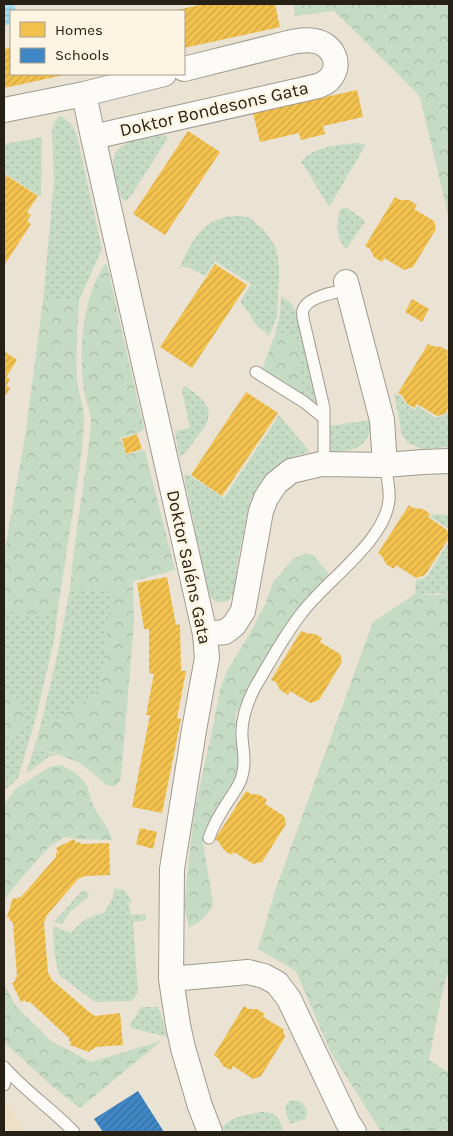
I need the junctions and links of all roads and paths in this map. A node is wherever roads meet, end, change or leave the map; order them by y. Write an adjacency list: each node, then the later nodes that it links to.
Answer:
1 (185, 69): 5 (street, Doktor Bondesons Gata)
2 (160, 75): 3 (street)
3 (84, 94): 4 (street); 5 (street, Doktor Saléns Gata)
4 (4, 110)
5 (93, 137): 12 (street, Doktor Saléns Gata)
6 (347, 286): 8 (lane); 11 (street)
7 (256, 372): 8 (lane)
8 (324, 418): 10 (lane)
9 (449, 461): 11 (street)
10 (324, 464): 11 (street); 12 (street)
11 (385, 465): 13 (lane)
12 (205, 634): 14 (street, Doktor Saléns Gata)
13 (210, 838)
14 (171, 979): 18 (street, Doktor Saléns Gata); 19 (street)
15 (6, 1070): 16 (lane); 17 (lane)
16 (4, 1084)
17 (74, 1132)
18 (210, 1132)
19 (354, 1132)

